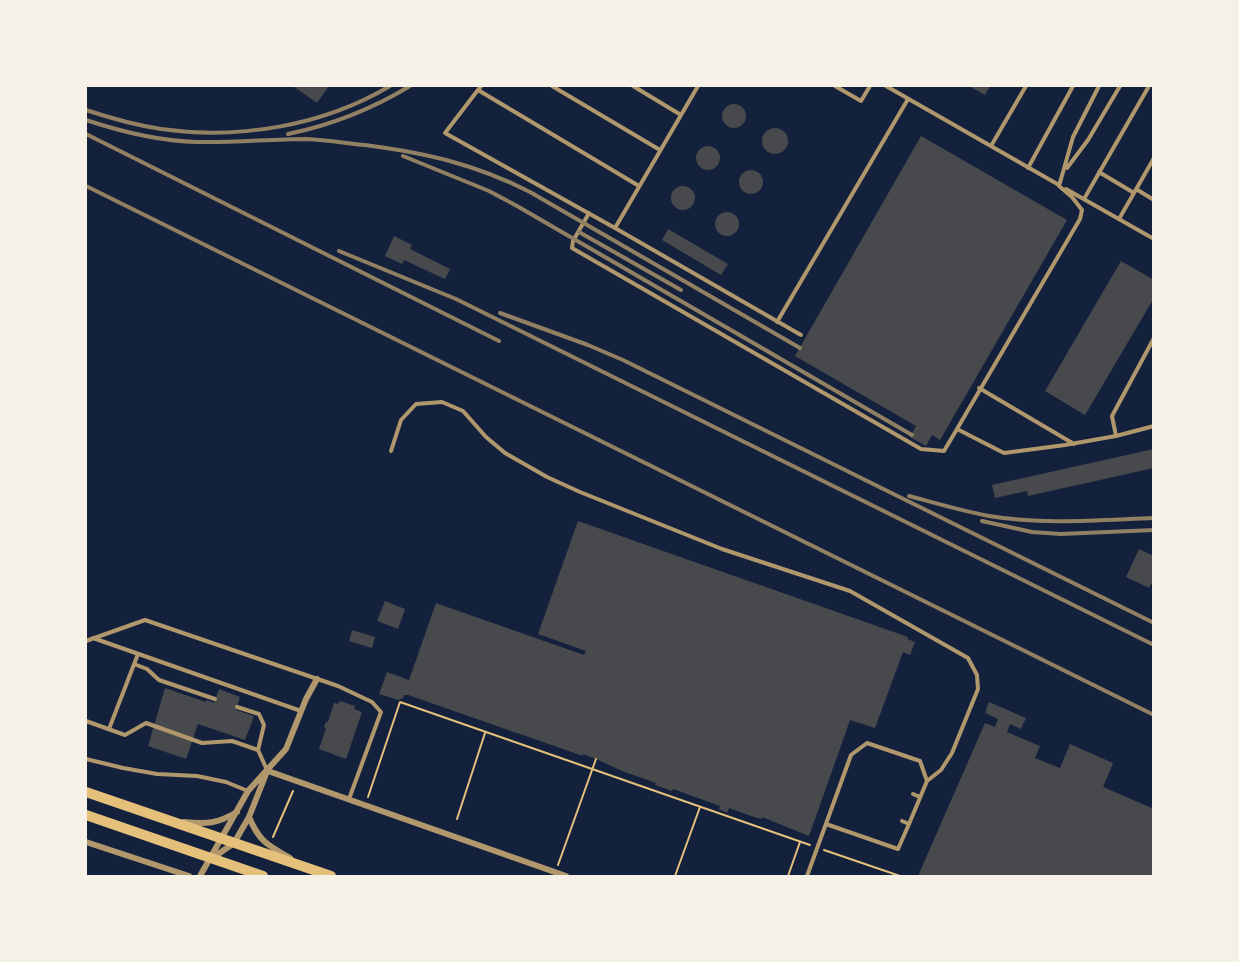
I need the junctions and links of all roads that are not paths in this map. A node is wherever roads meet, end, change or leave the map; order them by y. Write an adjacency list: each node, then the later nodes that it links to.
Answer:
1 (482, 86): 13 (lane)
2 (552, 86): 17 (lane)
3 (633, 86): 15 (lane)
4 (698, 86): 15 (lane)
5 (835, 86): 6 (lane)
6 (870, 86)
7 (886, 86): 14 (lane)
8 (1026, 86): 16 (lane)
9 (1073, 86): 19 (lane)
10 (1099, 86): 20 (lane)
11 (1120, 86): 20 (lane)
12 (1149, 86): 21 (lane)
13 (478, 90): 22 (lane); 27 (lane)
14 (908, 99): 16 (lane); 31 (lane)
15 (681, 115): 17 (lane)
16 (991, 146): 19 (lane)
17 (660, 150): 22 (lane)
18 (1154, 159): 24 (lane)
19 (1028, 168): 23 (lane)
20 (1064, 171): 23 (lane)
21 (1100, 172): 24 (lane); 25 (lane)
22 (639, 186): 29 (lane)
23 (1059, 186): 25 (lane); 34 (lane)
24 (1135, 191): 26 (lane); 28 (lane)
25 (1084, 199): 28 (lane)
26 (1154, 200)
27 (589, 213): 29 (lane); 36 (lane)
28 (1119, 219): 30 (lane)
29 (615, 228): 31 (lane)
30 (1154, 239)
31 (777, 322): 32 (lane)
32 (801, 336)
33 (1154, 338): 37 (lane)
34 (979, 388): 36 (lane); 38 (lane)
35 (1154, 426): 37 (lane)
36 (957, 429): 38 (lane)
37 (1116, 436): 38 (lane)
38 (1074, 444)
39 (391, 451): 53 (lane)
40 (92, 638): 41 (lane); 42 (lane); 44 (lane)
41 (86, 641)
42 (138, 654): 43 (lane); 47 (lane)
43 (134, 664): 45 (lane); 49 (lane)
44 (317, 679): 47 (street); 58 (lane)
45 (215, 699)
46 (237, 707): 50 (lane)
47 (301, 711): 52 (street)
48 (86, 721): 49 (lane)
49 (110, 729): 50 (lane)
50 (258, 750): 52 (lane)
51 (86, 759): 54 (lane)
52 (268, 771): 54 (street); 58 (street); 61 (street)
53 (927, 781): 57 (lane); 64 (lane)
54 (248, 791): 59 (street)
55 (86, 792): 62 (main road)
56 (913, 794): 57 (lane)
57 (920, 797): 65 (lane)
58 (349, 799): 75 (street)
59 (237, 812): 62 (street); 66 (street)
60 (86, 815): 69 (main road)
61 (249, 816): 68 (street); 70 (street)
62 (170, 821): 66 (main road)
63 (902, 821): 65 (lane)
64 (826, 824): 65 (lane); 76 (lane)
65 (909, 824)
66 (223, 839): 68 (main road); 69 (street)
67 (86, 842): 71 (street)
68 (234, 843): 69 (street); 70 (main road)
69 (210, 859): 72 (street); 73 (main road)
70 (314, 871): 74 (main road)
71 (189, 876)
72 (200, 876)
73 (263, 876)
74 (331, 876)
75 (566, 876)
76 (807, 876)

